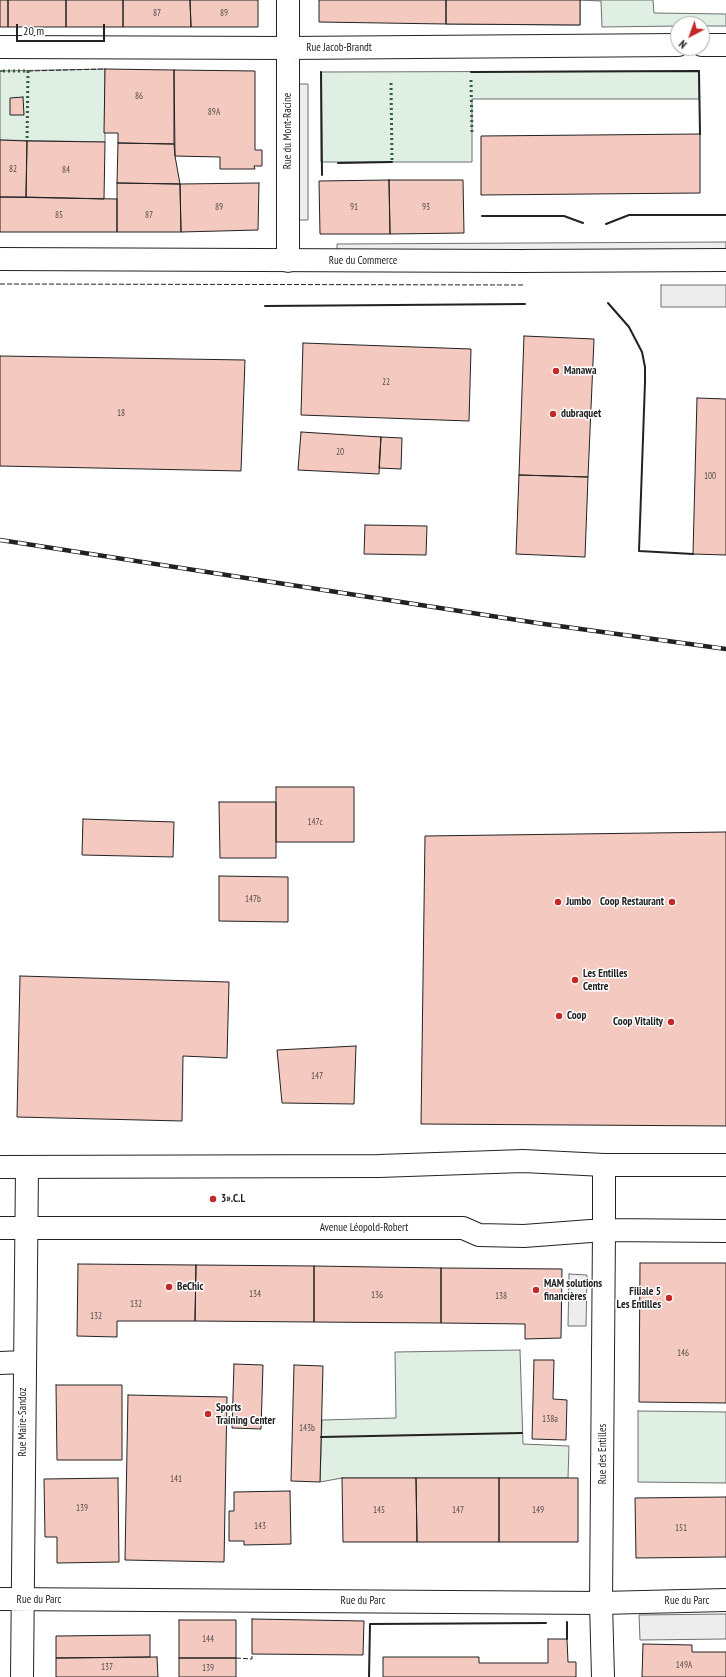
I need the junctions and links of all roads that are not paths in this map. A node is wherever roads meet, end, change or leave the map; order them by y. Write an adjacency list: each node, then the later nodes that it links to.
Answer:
1 (288, 0): 6 (street, Rue du Mont-Racine)
2 (670, 45): 6 (street, Rue Jacob-Brandt)
3 (710, 45): 4 (street)
4 (726, 45)
5 (0, 47): 6 (street, Rue Jacob-Brandt)
6 (288, 48): 9 (street, Rue du Mont-Racine)
7 (0, 259): 9 (street, Rue du Commerce)
8 (726, 260): 9 (street, Rue du Commerce)
9 (288, 261)
10 (604, 1165): 11 (street); 13 (street); 16 (street, Rue des Entilles)
11 (726, 1165)
12 (0, 1167): 13 (street)
13 (27, 1167): 15 (street, Rue Maire-Sandoz)
14 (0, 1228): 15 (street, Avenue Léopold-Robert)
15 (26, 1228): 16 (street, Avenue Léopold-Robert); 19 (street, Rue Maire-Sandoz)
16 (604, 1230): 17 (street, Avenue Léopold-Robert); 23 (street, Rue des Entilles)
17 (726, 1231)
18 (0, 1362): 19 (street)
19 (24, 1362): 21 (street, Rue Maire-Sandoz)
20 (0, 1599): 21 (street, Rue du Parc)
21 (23, 1600): 23 (street, Rue du Parc); 24 (street, Rue Maire-Sandoz)
22 (726, 1600): 23 (street, Rue du Parc)
23 (602, 1603): 25 (street, Rue des Entilles)
24 (22, 1677)
25 (603, 1677)

